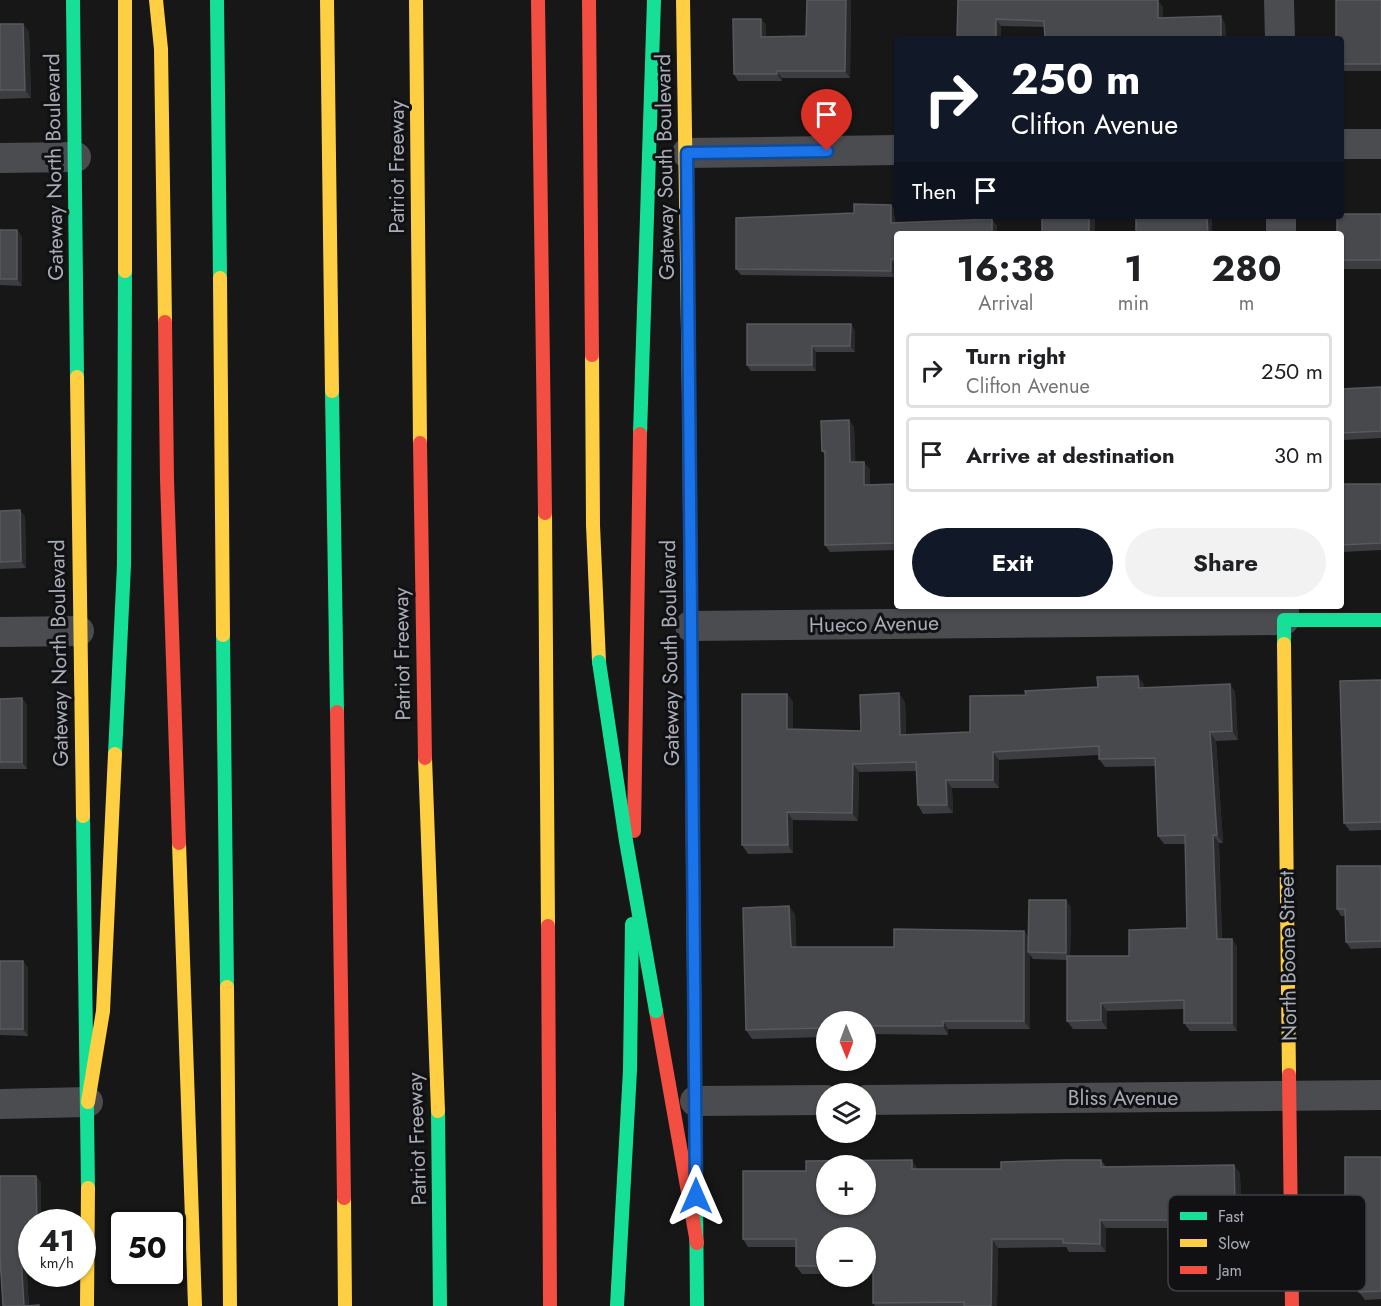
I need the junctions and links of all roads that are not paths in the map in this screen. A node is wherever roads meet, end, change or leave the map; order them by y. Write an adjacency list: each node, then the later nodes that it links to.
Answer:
1 (73, 0): 17 (main road, Gateway North Boulevard)
2 (125, 0): 29 (main road)
3 (156, 0): 36 (main road)
4 (217, 0): 37 (main road)
5 (327, 0): 33 (main road)
6 (416, 0): 40 (main road, Patriot Freeway)
7 (538, 0): 41 (main road)
8 (589, 0): 32 (main road, bridge)
9 (654, 0): 42 (main road)
10 (682, 0): 16 (main road, Gateway South Boulevard)
11 (1280, 0): 12 (street)
12 (1280, 36)
13 (1344, 144): 14 (street)
14 (1381, 144)
15 (894, 150): 16 (street)
16 (687, 153): 21 (main road, Gateway South Boulevard)
17 (76, 157): 18 (street); 22 (main road, Gateway North Boulevard)
18 (0, 158)
19 (1284, 613): 20 (main road, Hueco Avenue); 21 (street, Hueco Avenue); 25 (main road, North Boone Street)
20 (1381, 620)
21 (690, 626): 28 (main road, Gateway South Boulevard)
22 (79, 631): 23 (street); 29 (main road, Gateway North Boulevard)
23 (0, 632)
24 (1381, 1095): 25 (street, Bliss Avenue)
25 (1290, 1096): 27 (street, Bliss Avenue); 31 (main road, North Boone Street)
26 (816, 1100): 28 (street)
27 (876, 1100)
28 (695, 1101): 32 (main road, Gateway South Boulevard)
29 (88, 1102): 30 (street); 35 (main road, Gateway North Boulevard)
30 (0, 1104)
31 (1291, 1195)
32 (697, 1243): 43 (main road, Gateway South Boulevard)
33 (345, 1285): 38 (main road); 39 (main road)
34 (1292, 1291): 44 (main road, North Boone Street)
35 (87, 1306)
36 (195, 1306)
37 (230, 1306)
38 (338, 1306)
39 (345, 1306)
40 (440, 1306)
41 (550, 1306)
42 (617, 1306)
43 (697, 1306)
44 (1292, 1306)

